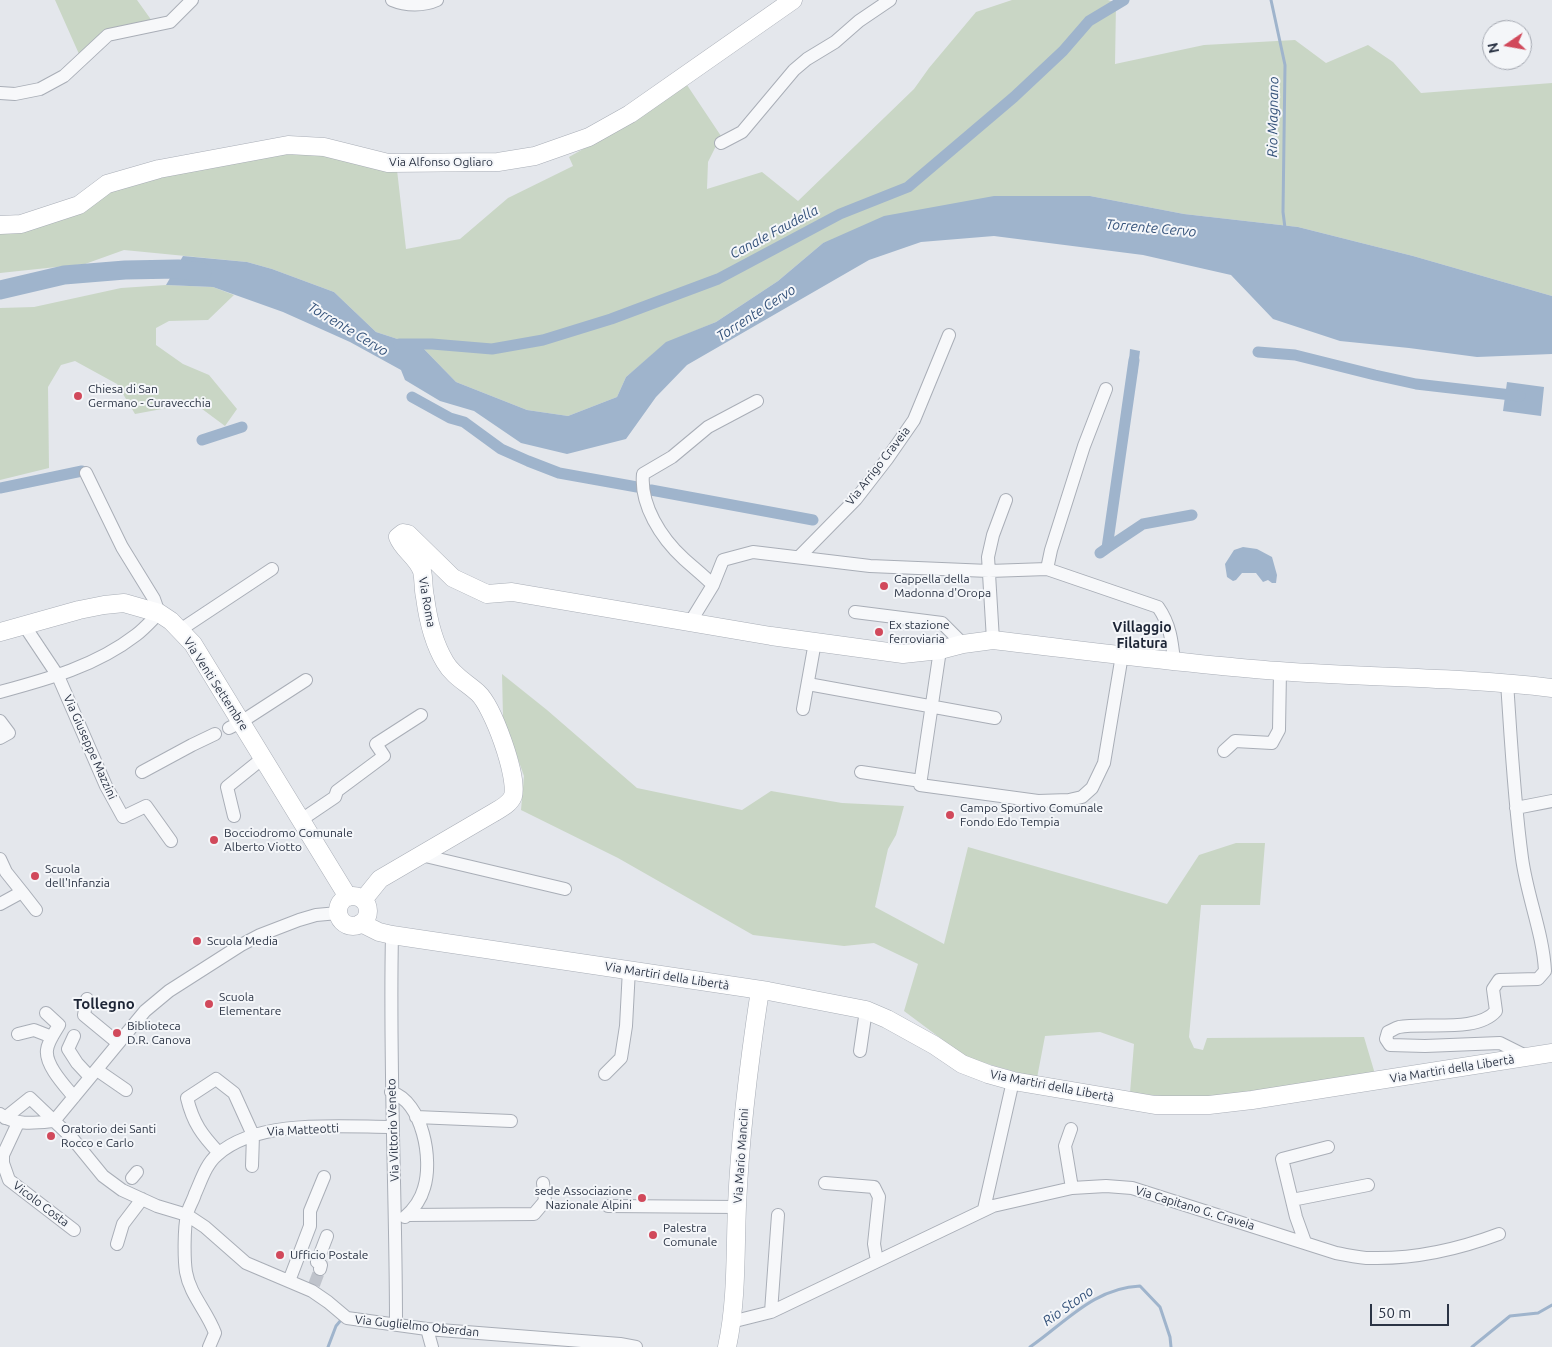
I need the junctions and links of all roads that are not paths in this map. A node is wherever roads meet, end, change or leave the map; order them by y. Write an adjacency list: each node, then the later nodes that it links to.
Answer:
1 (192, 0): 6 (street)
2 (392, 0): 3 (street)
3 (437, 0)
4 (793, 0): 8 (street, Via Alfonso Ogliaro)
5 (890, 0): 7 (street)
6 (0, 93)
7 (721, 143)
8 (0, 225)
9 (949, 335): 14 (street, Via Arrigo Craveia)
10 (1106, 389): 16 (street)
11 (758, 401): 18 (street)
12 (86, 473): 20 (street, Via Venti Settembre)
13 (1006, 500): 17 (street)
14 (798, 557): 17 (street); 18 (street)
15 (272, 569): 23 (street)
16 (1047, 569): 17 (street); 30 (street)
17 (989, 571): 25 (street)
18 (713, 586): 21 (street)
19 (855, 612): 27 (street)
20 (159, 613): 22 (street); 23 (street, Via Venti Settembre); 32 (street)
21 (691, 621): 26 (street, Via Roma); 56 (street, Via Roma)
22 (24, 625): 24 (street); 32 (street, Via Giuseppe Mazzini)
23 (180, 630): 43 (street, Via Venti Settembre)
24 (0, 632)
25 (993, 640): 27 (street, Via Roma); 29 (street, Via Roma)
26 (816, 642): 28 (street, Via Roma); 35 (street)
27 (963, 644): 28 (street, Via Roma)
28 (940, 650): 38 (street)
29 (1122, 655): 30 (street, Via Roma); 50 (street)
30 (1174, 661): 31 (street, Via Roma)
31 (1280, 671): 34 (street, Via Roma); 46 (street)
32 (58, 676): 37 (street); 55 (street, Via Giuseppe Mazzini)
33 (306, 680): 43 (street)
34 (1507, 682): 36 (street, Via Roma); 52 (street)
35 (808, 684): 38 (street); 39 (street)
36 (1552, 688)
37 (0, 692)
38 (931, 708): 41 (street); 50 (street)
39 (803, 709)
40 (421, 715): 54 (street)
41 (995, 718)
42 (0, 721): 45 (street)
43 (235, 725): 47 (street, Via Venti Settembre)
44 (216, 734): 48 (street)
45 (0, 738)
46 (1224, 751)
47 (263, 758): 53 (street); 54 (street, Via Venti Settembre)
48 (142, 772)
49 (861, 772): 50 (street)
50 (921, 781)
51 (1552, 801): 52 (street)
52 (1516, 808): 77 (street)
53 (234, 816)
54 (301, 820): 60 (street, Via Venti Settembre)
55 (171, 841)
56 (421, 855): 58 (street); 60 (street, Via Roma)
57 (2, 862): 59 (street)
58 (565, 889)
59 (22, 892): 61 (street); 62 (street)
60 (356, 899): 63 (street); 64 (street)
61 (0, 904)
62 (36, 910)
63 (338, 914): 64 (street); 74 (street)
64 (361, 923): 65 (street, Via Martiri della Libertà)
65 (392, 935): 66 (street, Via Martiri della Libertà); 82 (street, Via Vittorio Veneto)
66 (629, 970): 67 (street, Via Martiri della Libertà); 79 (street)
67 (760, 990): 69 (street, Via Martiri della Libertà); 103 (street, Via Mario Mancini)
68 (86, 1000): 74 (street)
69 (866, 1010): 75 (street); 80 (street, Via Martiri della Libertà)
70 (46, 1013): 73 (street)
71 (18, 1034): 73 (street)
72 (74, 1036): 78 (street)
73 (52, 1037): 83 (street)
74 (118, 1043): 78 (street)
75 (860, 1051)
76 (1552, 1053): 77 (street, Via Martiri della Libertà)
77 (1528, 1058): 80 (street, Via Martiri della Libertà)
78 (94, 1073): 81 (street); 83 (street)
79 (605, 1074)
80 (1013, 1081): 104 (street)
81 (126, 1090)
82 (392, 1092): 85 (street); 89 (street, Via Vittorio Veneto)
83 (74, 1097): 86 (street)
84 (3, 1116): 86 (street, Via Guglielmo Oberdan); 88 (street)
85 (416, 1118): 87 (street); 105 (street)
86 (54, 1121): 88 (street); 100 (street, Via Guglielmo Oberdan)
87 (511, 1121)
88 (18, 1122): 109 (street, Vicolo Costa)
89 (393, 1127): 91 (street, Via Matteotti); 108 (street, Via Vittorio Veneto)
90 (1071, 1129): 99 (street)
91 (253, 1135): 93 (street, Via Matteotti); 93 (street); 94 (street)
92 (1328, 1148): 101 (street)
93 (219, 1153): 106 (street, Via Matteotti)
94 (252, 1166)
95 (324, 1177): 116 (street)
96 (543, 1183): 105 (street)
97 (825, 1183): 114 (street)
98 (1368, 1185): 101 (street)
99 (1072, 1188): 104 (street, Via Capitano G. Craveia); 112 (street, Via Capitano G. Craveia)
100 (142, 1199): 106 (street, Via Guglielmo Oberdan); 113 (street)
101 (1292, 1200): 112 (street)
102 (608, 1206): 103 (street)
103 (737, 1206): 118 (street, Via Mario Mancini)
104 (984, 1209): 114 (street, Via Capitano G. Craveia)
105 (408, 1214): 108 (street)
106 (187, 1215): 116 (street, Via Guglielmo Oberdan); 121 (street, Via Matteotti)
107 (778, 1215): 117 (street)
108 (396, 1226): 119 (street, Via Vittorio Veneto)
109 (74, 1230)
110 (1499, 1234): 112 (street, Via Capitano G. Craveia)
111 (327, 1236): 115 (street)
112 (1305, 1242)
113 (117, 1244)
114 (877, 1261): 117 (street, Via Capitano G. Craveia)
115 (320, 1269)
116 (289, 1281): 119 (street, Via Guglielmo Oberdan)
117 (771, 1312): 118 (street, Via Capitano G. Craveia)
118 (731, 1322): 124 (street)
119 (396, 1324): 120 (street, Via Guglielmo Oberdan)
120 (427, 1329): 122 (street); 123 (street, Via Guglielmo Oberdan)
121 (209, 1347)
122 (432, 1347)
123 (636, 1347)
124 (727, 1347)

